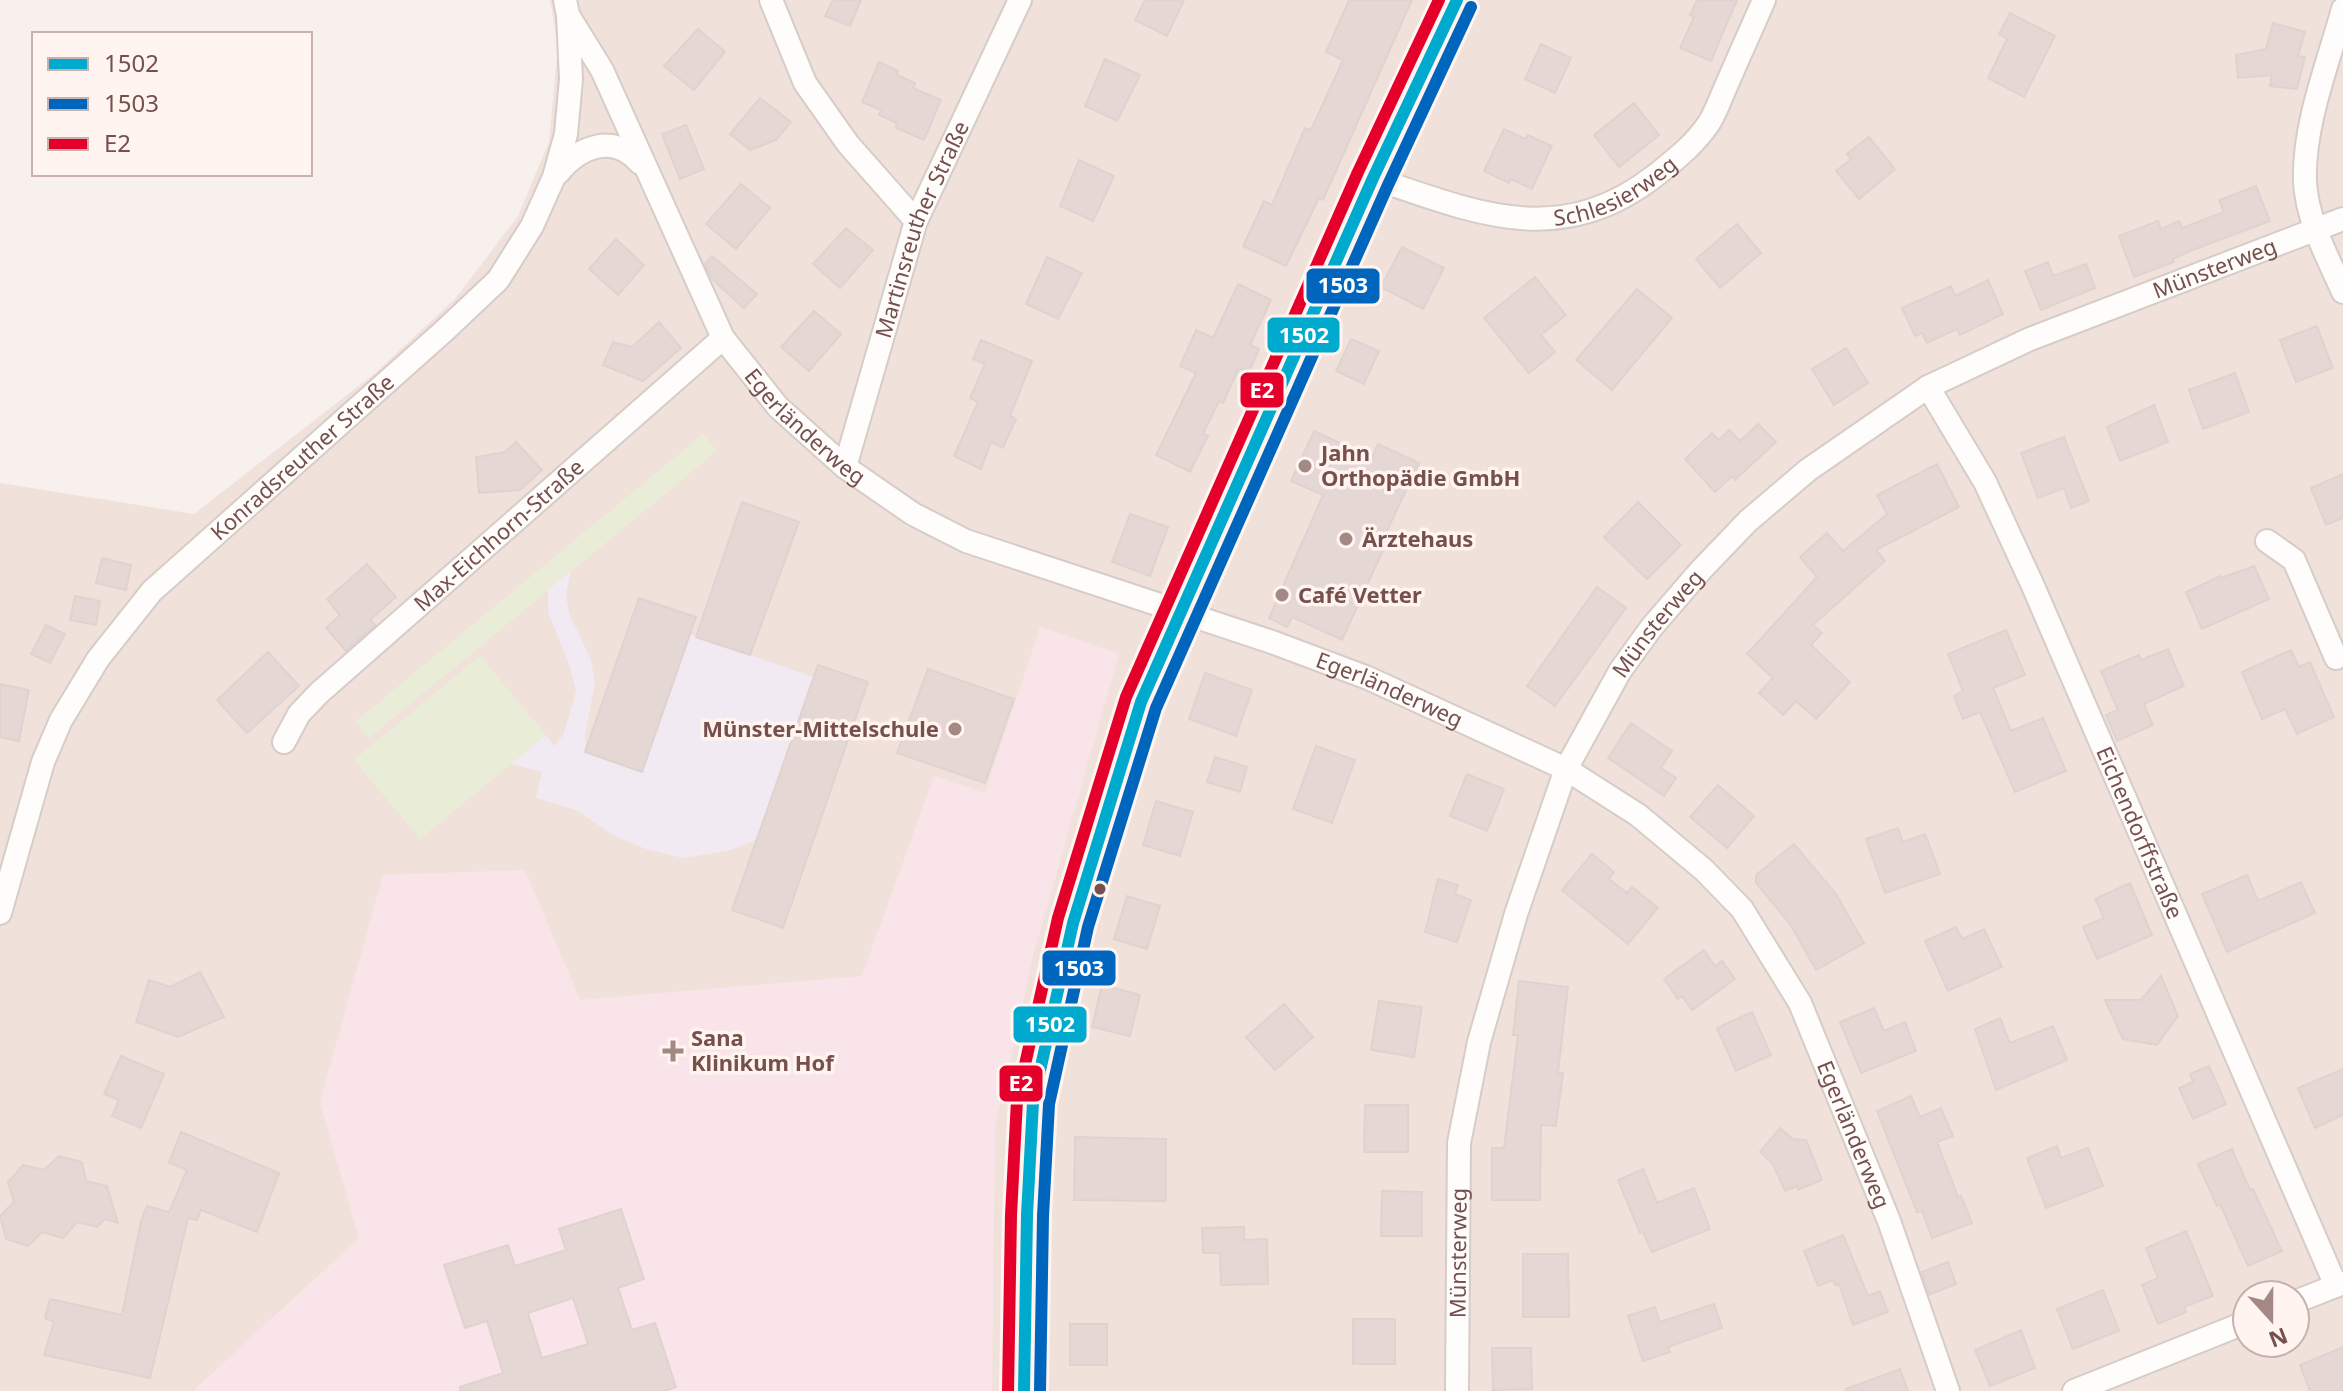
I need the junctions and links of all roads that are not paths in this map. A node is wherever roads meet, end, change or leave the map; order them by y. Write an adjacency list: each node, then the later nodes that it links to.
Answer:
1 (771, 0): 11 (street)
2 (1020, 0): 11 (street, Martinsreuther Straße)
3 (1457, 0): 9 (main road)
4 (1764, 0): 9 (street, Schlesierweg)
5 (566, 8): 7 (street, Konradsreuther Straße); 8 (street, Egerländerweg)
6 (2343, 9): 12 (street)
7 (554, 177): 8 (street, Egerländerweg); 22 (street, Konradsreuther Straße)
8 (649, 177): 14 (street, Egerländerweg)
9 (1373, 178): 18 (main road)
10 (2343, 219): 12 (street, Münsterweg)
11 (916, 221): 16 (street, Martinsreuther Straße)
12 (2316, 229): 13 (street); 15 (street, Münsterweg)
13 (2343, 292)
14 (723, 338): 16 (street, Egerländerweg); 20 (street, Max-Eichhorn-Straße)
15 (1928, 387): 21 (street, Münsterweg); 23 (street, Eichendorffstraße)
16 (845, 467): 18 (street, Egerländerweg)
17 (2267, 541): 19 (street)
18 (1180, 613): 21 (street, Egerländerweg); 26 (main road)
19 (2341, 663)
20 (284, 742)
21 (1566, 769): 27 (street, Münsterweg); 28 (street, Egerländerweg)
22 (0, 913)
23 (2340, 1284): 24 (street)
24 (2311, 1296)
25 (2231, 1328): 29 (street)
26 (1024, 1391)
27 (1457, 1391)
28 (1948, 1391)
29 (2074, 1391)

